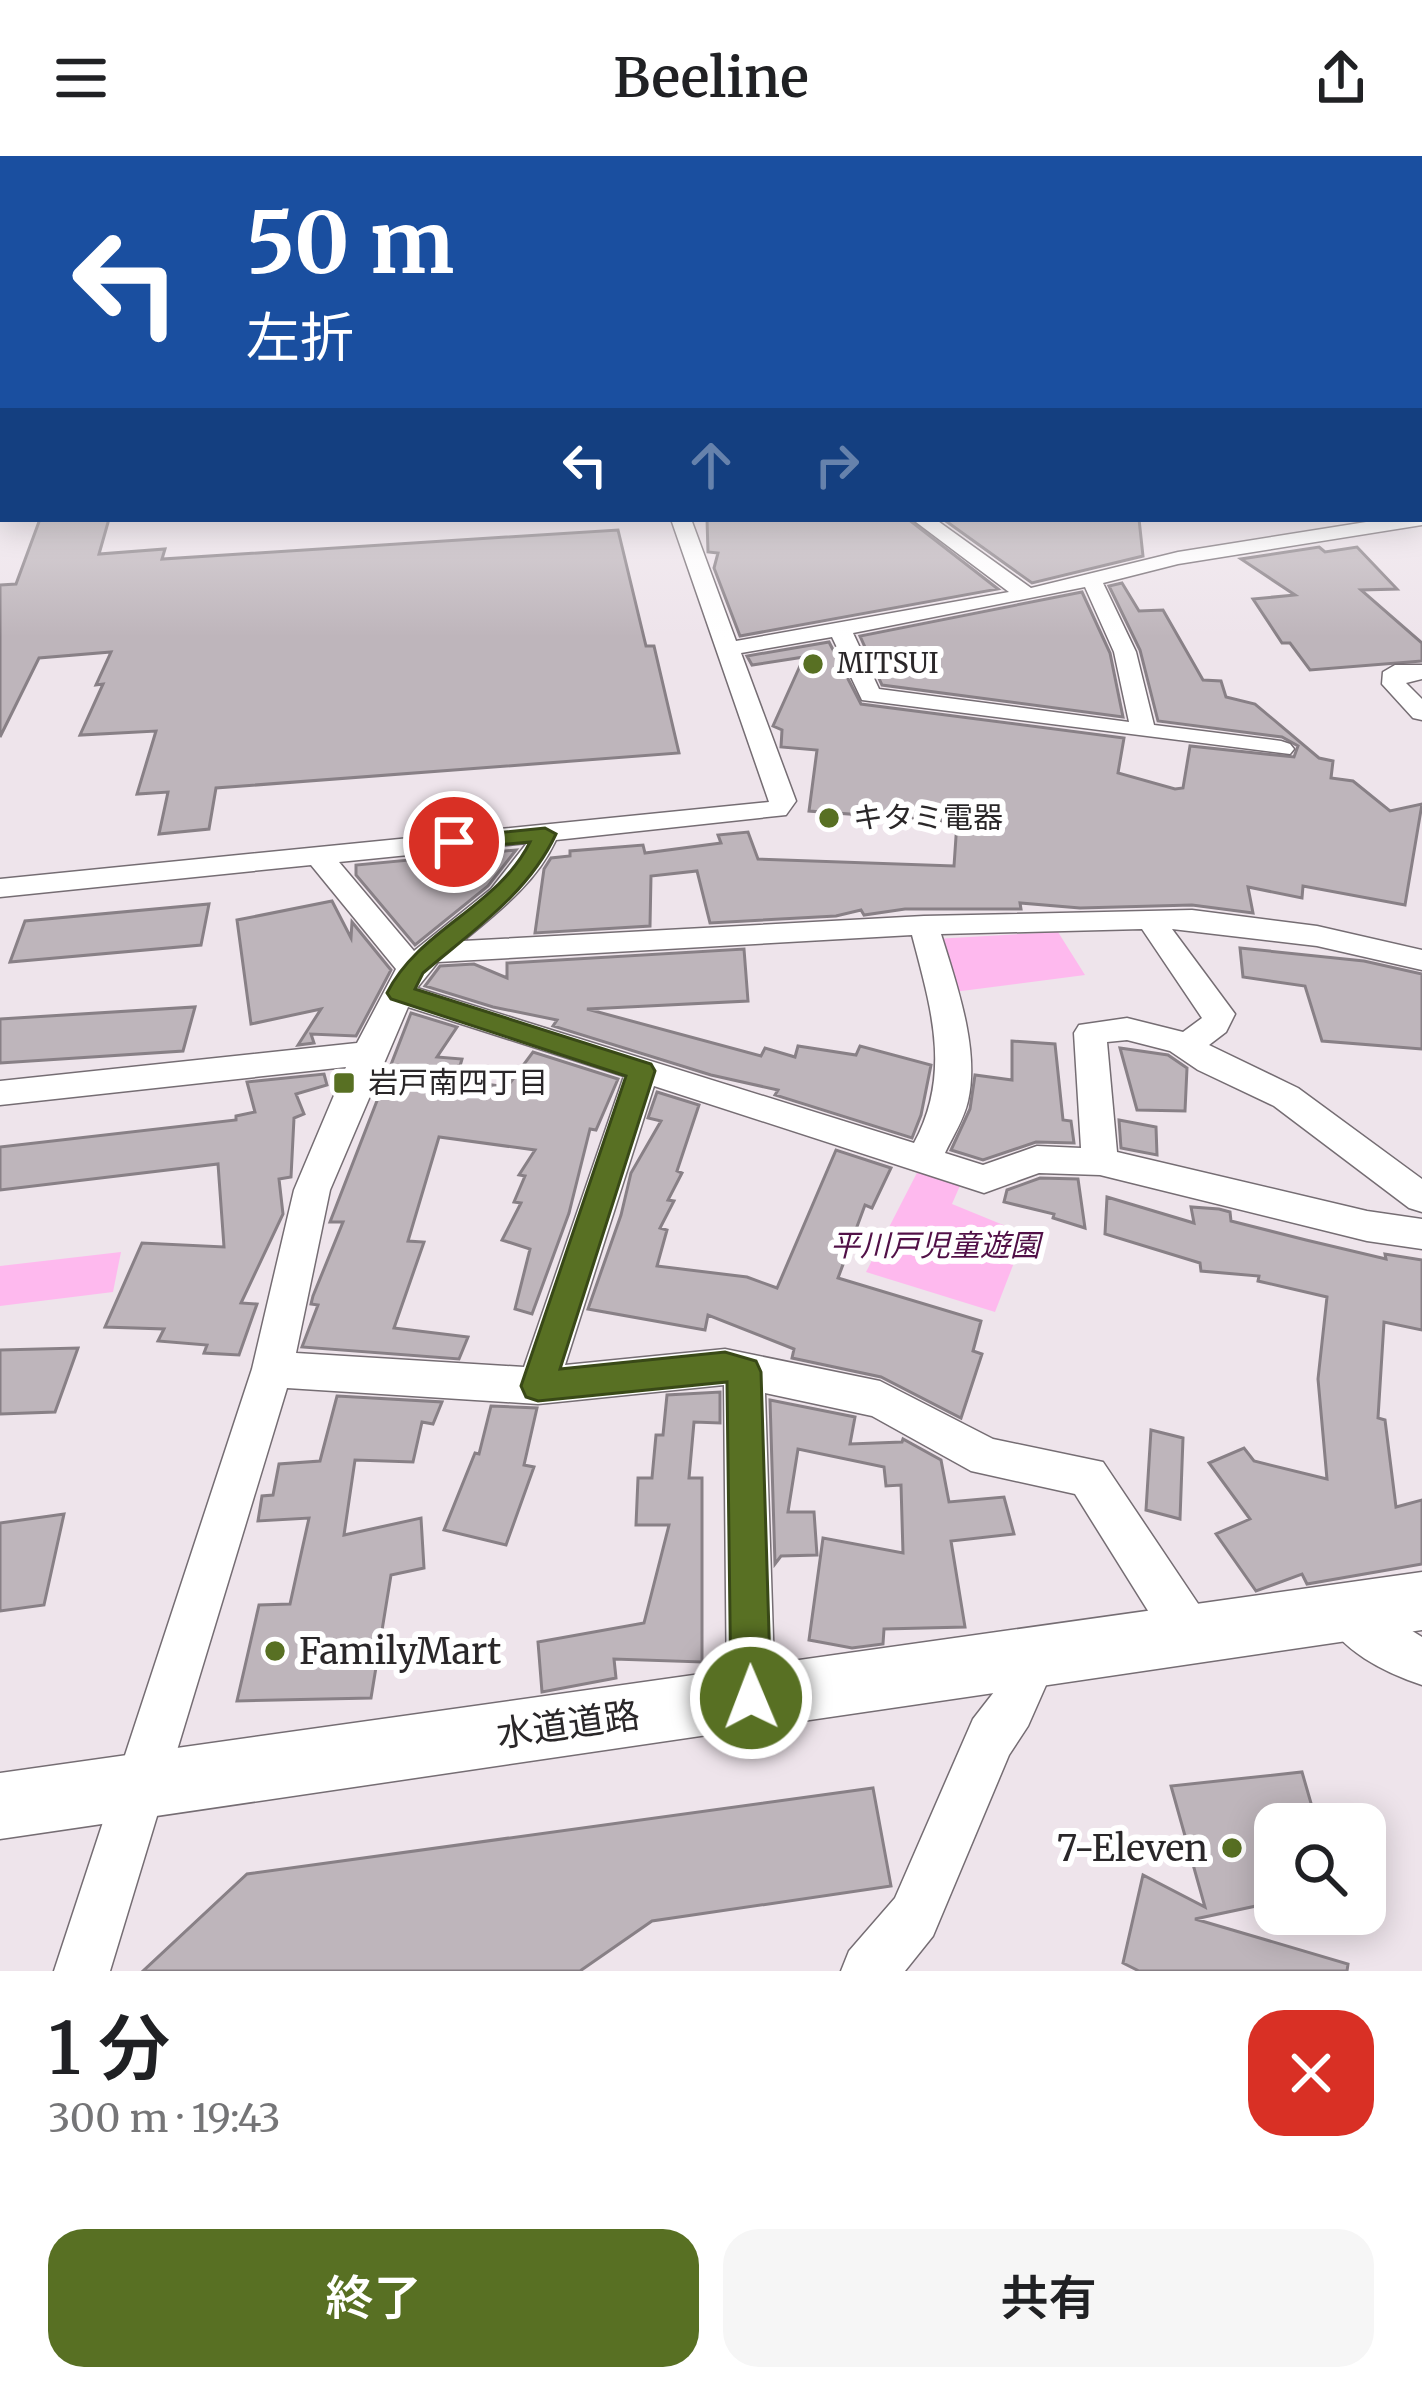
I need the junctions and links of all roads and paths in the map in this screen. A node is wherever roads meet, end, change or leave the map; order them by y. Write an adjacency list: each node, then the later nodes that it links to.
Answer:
1 (682, 522): 9 (street)
2 (926, 522): 7 (street)
3 (1401, 522): 5 (street)
4 (1270, 525): 5 (street)
5 (1312, 537): 6 (street)
6 (1091, 579): 7 (street); 12 (street)
7 (1027, 595): 8 (street)
8 (841, 632): 9 (street); 12 (street)
9 (727, 649): 14 (street)
10 (1422, 672): 11 (street)
11 (1422, 713)
12 (1142, 730): 13 (street)
13 (1281, 748)
14 (545, 834): 15 (street); 20 (street)
15 (318, 855): 16 (street); 20 (street)
16 (0, 887)
17 (1150, 919): 18 (street); 19 (street); 21 (street)
18 (924, 925): 20 (street); 25 (street)
19 (1422, 960)
20 (414, 972): 22 (street); 23 (street)
21 (1186, 1046): 26 (street); 27 (street)
22 (368, 1054): 24 (street); 29 (street)
23 (642, 1071): 25 (street); 31 (street)
24 (0, 1093)
25 (923, 1161): 26 (street)
26 (1100, 1162): 28 (street)
27 (1422, 1198)
28 (1422, 1234)
29 (272, 1369): 31 (street); 38 (street)
30 (744, 1372): 31 (street); 34 (street); 37 (street)
31 (538, 1386)
32 (1422, 1601): 33 (main road, 水道道路)
33 (1346, 1613): 34 (main road, 水道道路); 36 (street)
34 (1192, 1637): 35 (main road, 水道道路)
35 (1034, 1658): 37 (main road, 水道道路); 41 (street)
36 (1422, 1660)
37 (751, 1698): 38 (main road, 水道道路)
38 (141, 1786): 39 (main road, 水道道路); 40 (street)
39 (0, 1806)
40 (82, 1971)
41 (869, 1971)

